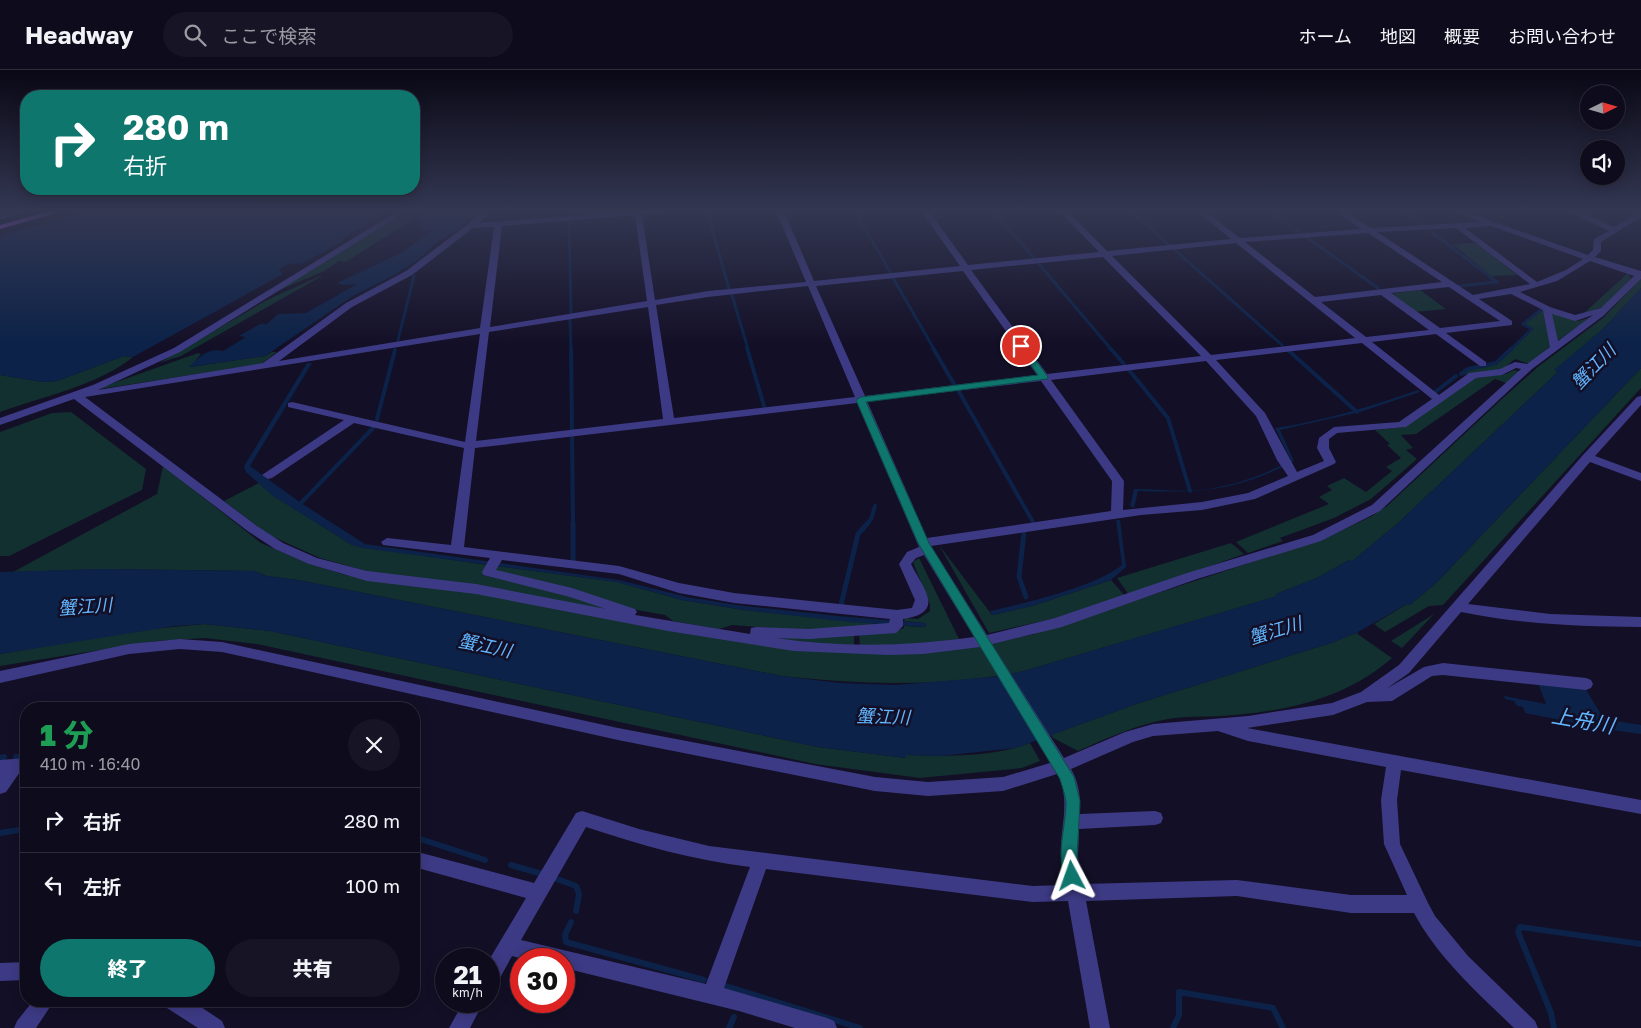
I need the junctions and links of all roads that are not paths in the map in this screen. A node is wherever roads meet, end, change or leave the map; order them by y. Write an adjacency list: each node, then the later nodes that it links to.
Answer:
1 (330, 256): 36 (street)
2 (430, 256): 33 (street)
3 (494, 256): 27 (street)
4 (645, 256): 24 (street)
5 (799, 256): 17 (street)
6 (957, 256): 15 (street)
7 (1089, 256): 15 (street)
8 (1108, 256): 31 (street)
9 (1256, 256): 23 (street)
10 (1407, 256): 18 (street)
11 (1497, 256): 19 (street)
12 (1583, 256): 14 (street)
13 (1592, 256): 14 (street)
14 (1590, 258): 16 (street); 19 (street)
15 (966, 268): 17 (street); 35 (street)
16 (1641, 275): 25 (street)
17 (811, 284): 24 (street); 38 (street)
18 (1450, 284): 20 (street); 22 (street)
19 (1536, 285): 21 (street)
20 (1383, 292): 23 (street); 28 (street)
21 (1514, 292): 22 (street); 26 (street)
22 (1471, 298): 28 (street)
23 (1312, 300): 29 (street)
24 (652, 303): 27 (street); 43 (street)
25 (1606, 308): 26 (street); 30 (street)
26 (1547, 309): 30 (street)
27 (484, 331): 33 (street); 44 (street)
28 (1437, 331): 29 (street); 32 (street)
29 (1362, 340): 31 (street); 39 (street)
30 (1555, 348): 34 (street)
31 (1208, 358): 35 (street); 46 (street)
32 (1482, 364)
33 (265, 366): 36 (street)
34 (1529, 367): 39 (street); 59 (street)
35 (1044, 377): 38 (street); 49 (street)
36 (75, 395): 42 (street); 57 (street)
37 (1641, 399): 45 (street)
38 (861, 400): 43 (street); 51 (street)
39 (1439, 400): 46 (street)
40 (292, 405): 41 (street)
41 (353, 419): 44 (street); 47 (street)
42 (0, 422)
43 (670, 422): 44 (street)
44 (470, 445): 52 (street)
45 (1587, 457): 48 (street); 54 (street)
46 (1289, 469): 49 (street)
47 (268, 475)
48 (1641, 477)
49 (1117, 514): 51 (street)
50 (387, 542): 52 (street)
51 (926, 546): 55 (street); 59 (street)
52 (457, 550): 53 (street)
53 (495, 561): 55 (street); 57 (street)
54 (1459, 607): 56 (street); 62 (street)
55 (897, 620): 58 (street)
56 (1641, 622)
57 (668, 626): 58 (street)
58 (730, 636): 59 (street)
59 (984, 643): 64 (street)
60 (0, 677): 64 (street)
61 (1586, 684): 62 (street)
62 (1366, 696): 63 (street)
63 (1218, 724): 64 (street); 65 (street)
64 (1058, 761): 70 (street)
65 (1394, 763): 68 (street); 75 (street)
66 (14, 766): 67 (street)
67 (0, 788)
68 (1641, 807)
69 (1155, 818): 70 (street)
70 (1073, 822): 74 (street)
71 (761, 860): 73 (street); 74 (street); 82 (street)
72 (420, 861): 73 (street)
73 (540, 893): 76 (street)
74 (1074, 894): 75 (street); 90 (street)
75 (1420, 904): 91 (street)
76 (508, 946): 77 (street); 78 (street)
77 (516, 948)
78 (500, 959)
79 (575, 962): 82 (street)
80 (20, 971): 81 (street)
81 (0, 972)
82 (712, 994): 89 (street)
83 (40, 1007): 86 (street)
84 (183, 1007): 87 (street)
85 (468, 1013): 88 (street)
86 (24, 1028)
87 (215, 1028)
88 (459, 1028)
89 (827, 1028)
90 (1100, 1028)
91 (1528, 1028)

